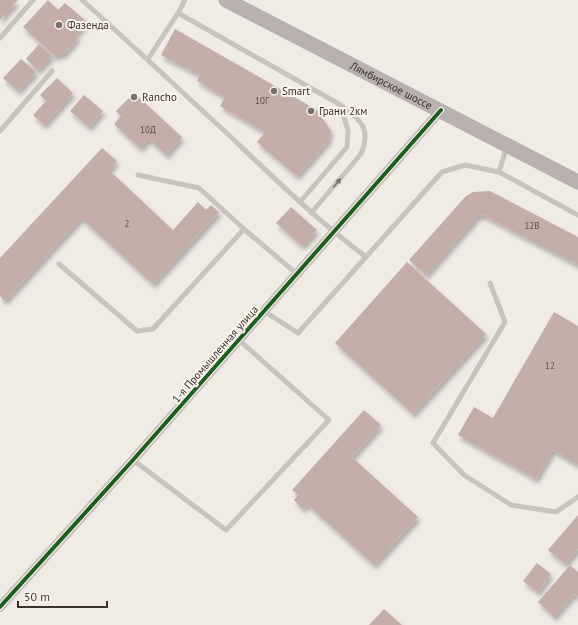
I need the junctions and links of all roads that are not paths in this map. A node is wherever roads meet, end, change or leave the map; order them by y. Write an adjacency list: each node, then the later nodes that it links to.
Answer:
1 (33, 0): 6 (lane)
2 (82, 0): 7 (lane)
3 (185, 0): 5 (lane)
4 (226, 0): 10 (main road, Лямбирское шоссе)
5 (178, 13): 7 (lane); 9 (lane)
6 (0, 38)
7 (148, 59): 16 (lane)
8 (52, 71): 11 (lane)
9 (339, 104): 16 (lane); 17 (lane, one-way to 9)
10 (440, 110): 12 (main road, Лямбирское шоссе); 20 (street, 1-я Промышленная улица)
11 (0, 131)
12 (508, 145): 13 (lane); 15 (main road, Лямбирское шоссе)
13 (499, 172): 18 (lane); 21 (lane)
14 (138, 175): 19 (lane)
15 (578, 182)
16 (300, 202): 17 (lane)
17 (311, 213): 20 (lane)
18 (578, 215)
19 (244, 229): 22 (lane); 23 (lane)
20 (333, 232): 21 (lane); 23 (street, 1-я Промышленная улица)
21 (366, 257): 25 (lane)
22 (59, 264)
23 (297, 274): 25 (street, 1-я Промышленная улица)
24 (490, 283): 28 (lane)
25 (264, 311): 26 (street, 1-я Промышленная улица)
26 (239, 340): 27 (street, 1-я Промышленная улица); 27 (lane)
27 (133, 460): 29 (street, 1-я Промышленная улица)
28 (578, 497)
29 (0, 607)

